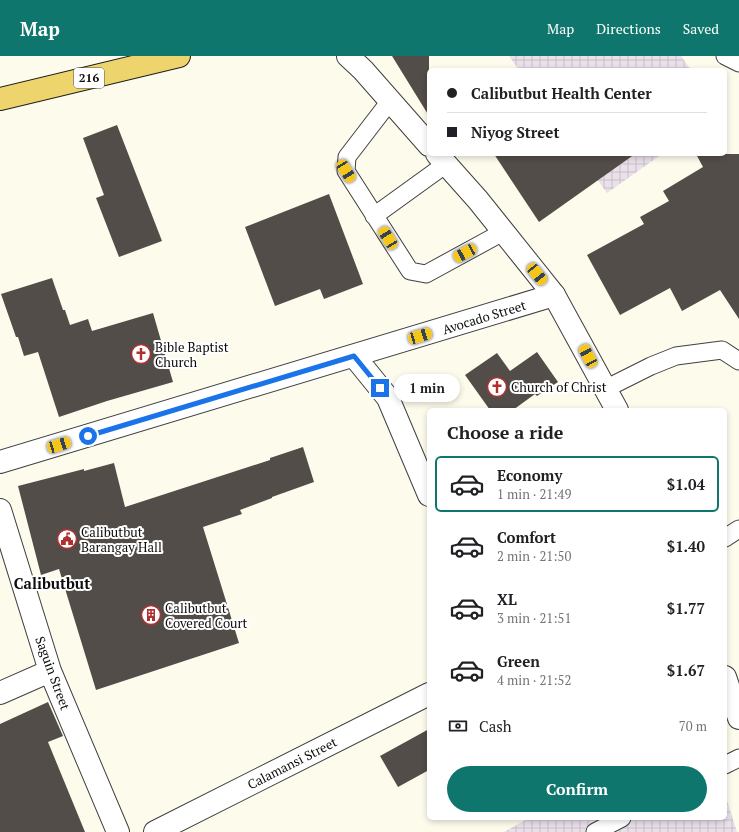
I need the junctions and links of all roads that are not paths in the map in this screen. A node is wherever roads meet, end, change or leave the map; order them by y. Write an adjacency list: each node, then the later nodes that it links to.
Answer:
1 (179, 56): 5 (main road, 216)
2 (348, 56): 6 (street)
3 (725, 56): 4 (lane)
4 (739, 63)
5 (0, 99)
6 (390, 101): 7 (street); 9 (lane)
7 (427, 143)
8 (442, 159): 9 (lane); 10 (street)
9 (374, 216): 10 (lane)
10 (504, 232): 11 (street)
11 (554, 295): 12 (street, Avocado Street); 14 (street)
12 (354, 356): 16 (street, Avocado Street); 17 (street)
13 (739, 361): 14 (lane)
14 (605, 389): 15 (street)
15 (616, 408)
16 (0, 462)
17 (427, 490)
18 (0, 510): 21 (street, Saguin Street)
19 (739, 529): 20 (lane)
20 (727, 537)
21 (50, 671): 23 (street); 29 (street, Saguin Street)
22 (727, 684): 25 (street)
23 (0, 693)
24 (427, 695): 30 (street, Calamansi Street)
25 (739, 718)
26 (739, 758): 27 (lane)
27 (727, 764)
28 (618, 820): 31 (lane)
29 (118, 832)
30 (155, 832)
31 (595, 832)

